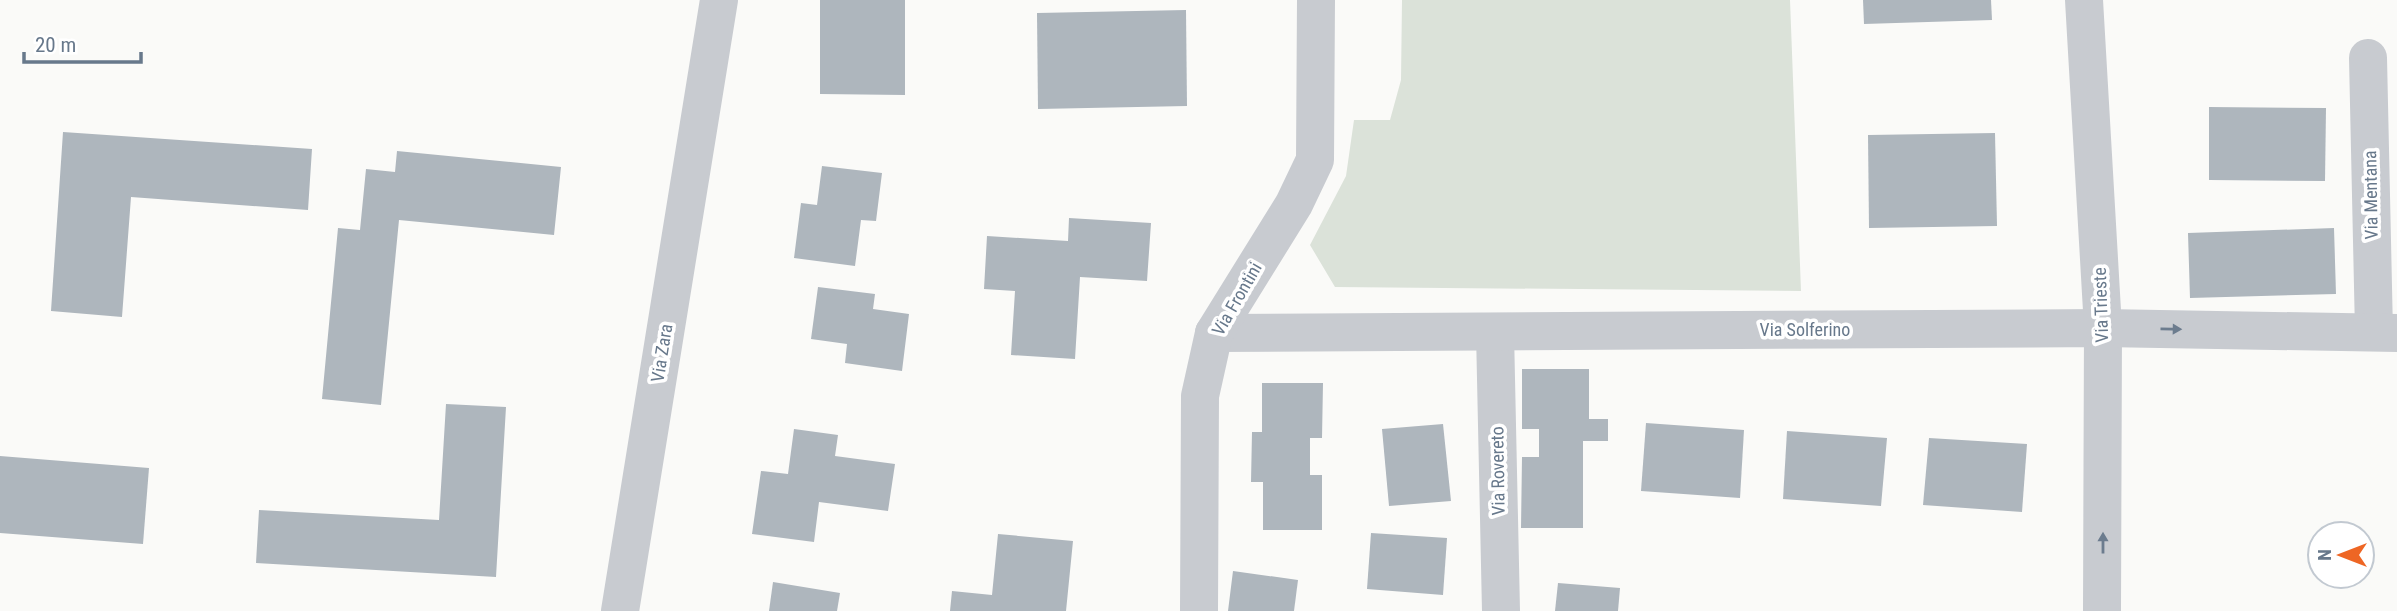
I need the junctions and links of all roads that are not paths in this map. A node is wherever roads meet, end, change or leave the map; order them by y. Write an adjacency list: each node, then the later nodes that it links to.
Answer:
1 (719, 0): 9 (street, Via Zara)
2 (1316, 0): 8 (street, Via Frontini)
3 (2084, 0): 5 (street, Via Trieste)
4 (2368, 58): 7 (street, Via Mentana)
5 (2103, 328): 6 (street, Via Solferino); 7 (street, Via Solferino, one-way to 7); 12 (street, Via Trieste, one-way to 5)
6 (1495, 332): 8 (street, Via Solferino); 11 (street, Via Rovereto)
7 (2385, 332)
8 (1214, 333): 10 (street, Via Frontini)
9 (620, 611)
10 (1199, 611)
11 (1500, 611)
12 (2102, 611)

